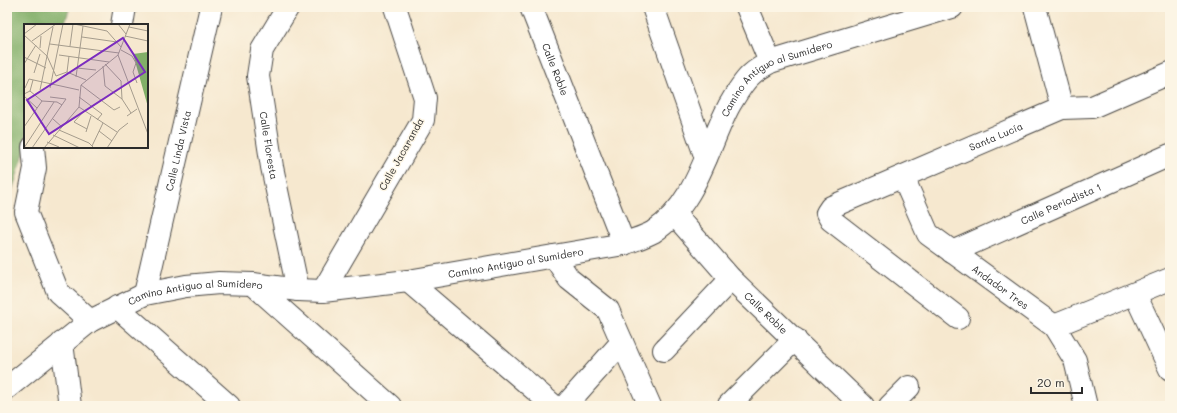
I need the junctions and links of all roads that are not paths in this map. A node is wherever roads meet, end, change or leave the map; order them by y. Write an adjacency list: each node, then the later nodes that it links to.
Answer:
1 (125, 7): 10 (street)
2 (211, 7): 28 (street, Calle Linda Vista)
3 (288, 7): 26 (street, Calle Floresta)
4 (395, 7): 27 (street, Calle Jacaranda)
5 (531, 7): 19 (street, Calle Roble)
6 (653, 7): 16 (street)
7 (747, 7): 11 (street)
8 (952, 7): 11 (street, Camino Antiguo al Sumidero)
9 (1035, 7): 13 (street)
10 (122, 24)
11 (770, 62): 16 (street, Camino Antiguo al Sumidero)
12 (1170, 72): 13 (street, Santa Lucía)
13 (1062, 108): 17 (street, Santa Lucía)
14 (33, 148): 32 (street)
15 (1170, 155): 20 (street, Calle Periodista 1)
16 (706, 158): 18 (street, Camino Antiguo al Sumidero)
17 (902, 177): 20 (street, Andador Tres); 31 (street, Santa Lucía)
18 (674, 214): 19 (street, Camino Antiguo al Sumidero); 22 (street, Calle Roble)
19 (624, 244): 21 (street, Camino Antiguo al Sumidero)
20 (952, 252): 33 (street, Andador Tres)
21 (554, 256): 24 (street, Camino Antiguo al Sumidero); 35 (street)
22 (731, 279): 34 (street, Calle Roble); 37 (street)
23 (1170, 279): 29 (street)
24 (408, 281): 27 (street, Camino Antiguo al Sumidero); 45 (street)
25 (253, 284): 26 (street, Camino Antiguo al Sumidero); 28 (street, Camino Antiguo al Sumidero); 44 (street)
26 (298, 290): 27 (street, Camino Antiguo al Sumidero)
27 (323, 291)
28 (145, 294): 30 (street, Camino Antiguo al Sumidero)
29 (1135, 294): 33 (street); 38 (street)
30 (117, 307): 32 (street, Camino Antiguo al Sumidero); 43 (street)
31 (958, 318)
32 (90, 321): 36 (street, Camino Antiguo al Sumidero)
33 (1054, 326): 50 (street, Andador Tres)
34 (795, 340): 41 (street); 48 (street, Calle Roble)
35 (622, 342): 46 (street); 47 (street)
36 (62, 344): 40 (street, Camino Antiguo al Sumidero); 42 (street)
37 (664, 350)
38 (1170, 369)
39 (909, 387): 49 (street)
40 (7, 388)
41 (729, 405)
42 (70, 406)
43 (229, 406)
44 (390, 406)
45 (554, 406)
46 (565, 406)
47 (650, 406)
48 (863, 406)
49 (890, 406)
50 (1086, 406)

